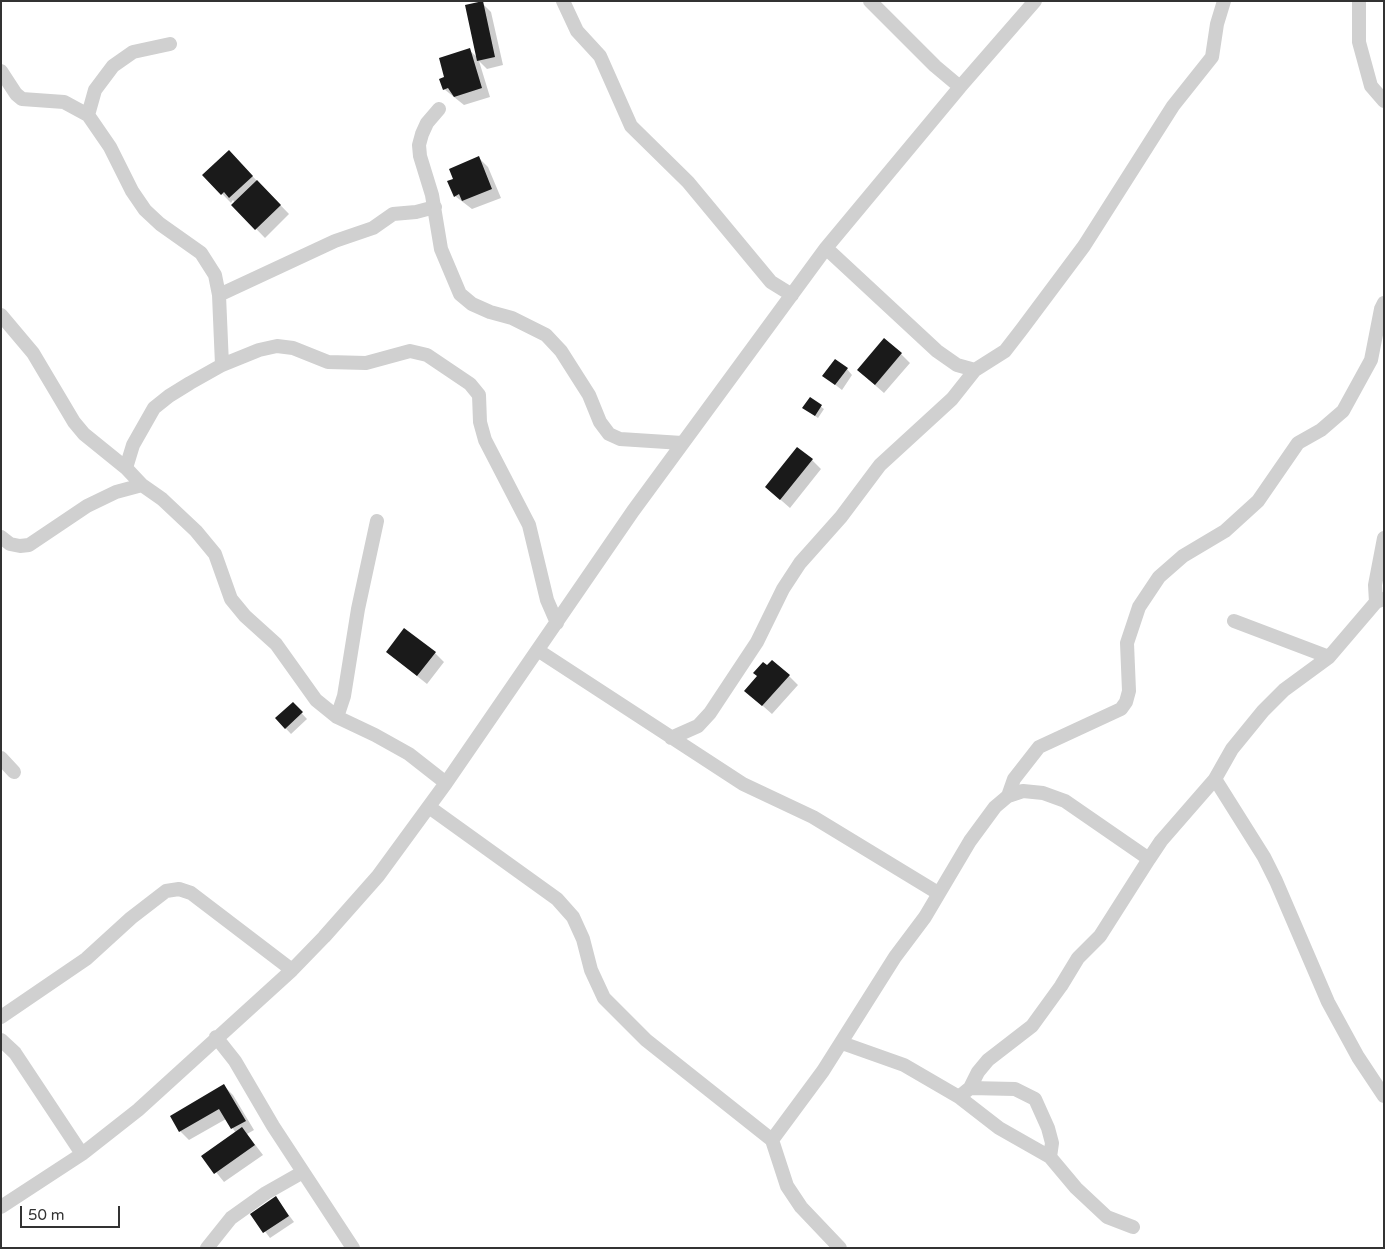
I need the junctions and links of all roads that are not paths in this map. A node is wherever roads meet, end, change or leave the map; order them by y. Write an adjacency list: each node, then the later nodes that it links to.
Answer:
1 (562, 1): 17 (street)
2 (870, 1): 8 (street)
3 (1035, 1): 8 (street)
4 (1224, 1): 21 (street)
5 (1359, 1): 9 (street)
6 (170, 44): 11 (street)
7 (1, 71): 11 (street)
8 (960, 88): 15 (street)
9 (1384, 101)
10 (439, 109): 12 (street)
11 (88, 115): 16 (street)
12 (434, 207): 13 (street); 14 (street)
13 (416, 212): 14 (street); 16 (street)
14 (436, 222): 22 (street)
15 (826, 248): 17 (street); 21 (street)
16 (219, 295): 20 (street)
17 (792, 295): 22 (street)
18 (1384, 303): 39 (street)
19 (1, 315): 23 (street)
20 (222, 365): 23 (street); 30 (street)
21 (975, 370): 34 (street)
22 (682, 443): 30 (street)
23 (126, 468): 24 (street)
24 (142, 485): 26 (street); 33 (street)
25 (377, 521): 33 (street)
26 (1, 537)
27 (1384, 538): 28 (street)
28 (1380, 601): 32 (street)
29 (1234, 622): 32 (street)
30 (557, 623): 31 (street)
31 (539, 651): 34 (street); 38 (street)
32 (1329, 657): 37 (street)
33 (338, 718): 38 (street)
34 (671, 738): 42 (street)
35 (1, 758): 36 (street)
36 (14, 772)
37 (1215, 779): 41 (street); 49 (street)
38 (446, 783): 40 (street)
39 (1008, 796): 41 (street); 42 (street)
40 (430, 807): 43 (street); 51 (street)
41 (1149, 858): 48 (street)
42 (938, 893): 47 (street)
43 (292, 970): 44 (street); 45 (street)
44 (1, 1017)
45 (216, 1037): 52 (street); 54 (street)
46 (1, 1040): 52 (street)
47 (842, 1043): 50 (street); 51 (street)
48 (970, 1088): 50 (street); 53 (street)
49 (1384, 1096)
50 (959, 1097): 53 (street)
51 (772, 1140): 59 (street)
52 (82, 1154): 55 (street)
53 (1050, 1157): 56 (street)
54 (303, 1172): 57 (street); 58 (street)
55 (1, 1207)
56 (1134, 1227)
57 (207, 1248)
58 (353, 1248)
59 (840, 1248)

